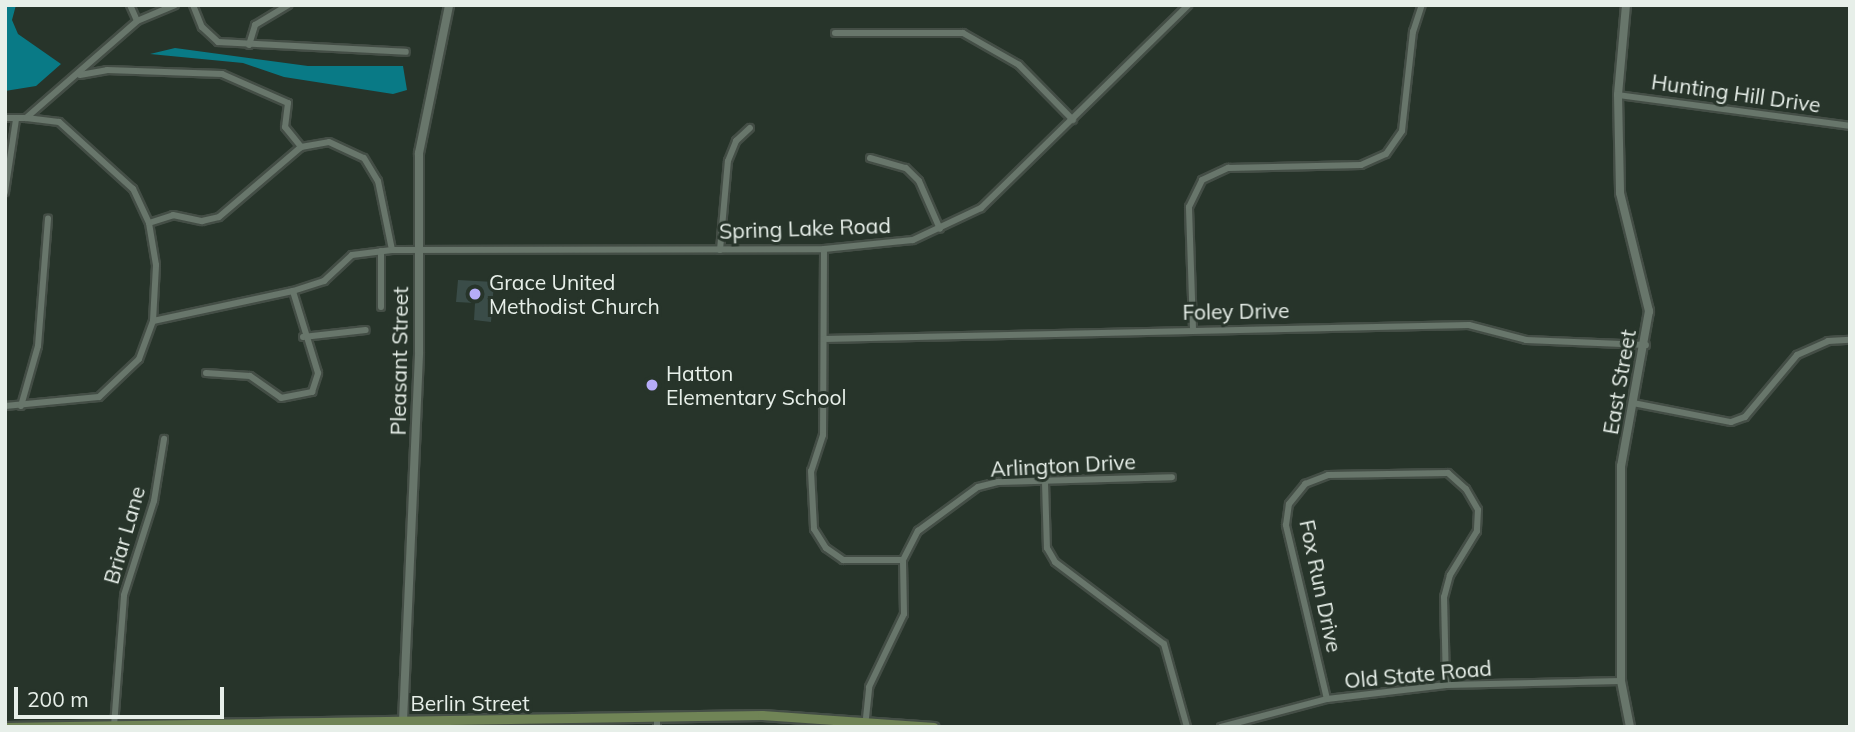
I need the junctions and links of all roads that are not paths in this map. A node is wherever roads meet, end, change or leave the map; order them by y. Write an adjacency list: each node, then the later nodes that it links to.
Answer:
1 (130, 5): 9 (street)
2 (175, 5): 9 (street)
3 (193, 5): 11 (street)
4 (288, 5): 11 (street)
5 (449, 5): 27 (street, Pleasant Street)
6 (1188, 5): 18 (street, Spring Lake Road)
7 (1422, 5): 35 (street)
8 (1626, 5): 14 (street, East Street)
9 (137, 21): 13 (street)
10 (835, 33): 18 (street)
11 (249, 46): 12 (street)
12 (406, 52)
13 (80, 75): 16 (street); 21 (street)
14 (1618, 95): 19 (street, Hunting Hill Drive); 40 (street, East Street)
15 (5, 118): 17 (street)
16 (26, 118): 17 (street); 25 (street)
17 (16, 119): 23 (street)
18 (1073, 120): 26 (street, Spring Lake Road)
19 (1850, 126)
20 (750, 128): 30 (street)
21 (301, 147): 25 (street); 29 (street)
22 (870, 158): 26 (street)
23 (5, 192)
24 (48, 218): 44 (street)
25 (149, 223): 34 (street)
26 (940, 229): 28 (street, Spring Lake Road)
27 (417, 249): 29 (street, Spring Lake Road); 30 (street, Spring Lake Road); 53 (street, Pleasant Street)
28 (824, 249): 30 (street, Spring Lake Road); 38 (street)
29 (392, 250): 31 (street, Spring Lake Road)
30 (720, 250)
31 (381, 251): 32 (street, Spring Lake Road); 33 (street)
32 (293, 291): 34 (street, Spring Lake Road); 37 (street)
33 (382, 307)
34 (153, 321): 44 (street)
35 (1193, 329): 38 (street, Foley Drive); 40 (street, Foley Drive)
36 (366, 330): 37 (street)
37 (303, 337): 41 (street)
38 (824, 339): 48 (street)
39 (1850, 340): 42 (street)
40 (1646, 345): 42 (street, East Street)
41 (206, 373)
42 (1633, 403): 49 (street, East Street)
43 (5, 406): 44 (street)
44 (21, 406)
45 (164, 439): 56 (street, Briar Lane)
46 (1172, 477): 47 (street, Arlington Drive)
47 (1045, 482): 48 (street, Arlington Drive); 59 (street)
48 (903, 560): 52 (street)
49 (1621, 681): 50 (street, Old State Road); 61 (street, East Street)
50 (1446, 685): 51 (street, Old State Road); 51 (street, Fox Run Drive)
51 (1327, 699): 60 (street, Old State Road)
52 (866, 718): 54 (main road, Berlin Street); 58 (main road, Berlin Street)
53 (403, 721): 54 (main road, Berlin Street); 57 (main road, Berlin Street)
54 (657, 723)
55 (5, 726): 56 (main road, Berlin Street)
56 (114, 726): 57 (main road, Berlin Street)
57 (313, 726)
58 (934, 727)
59 (1187, 727)
60 (1221, 727)
61 (1630, 727)

